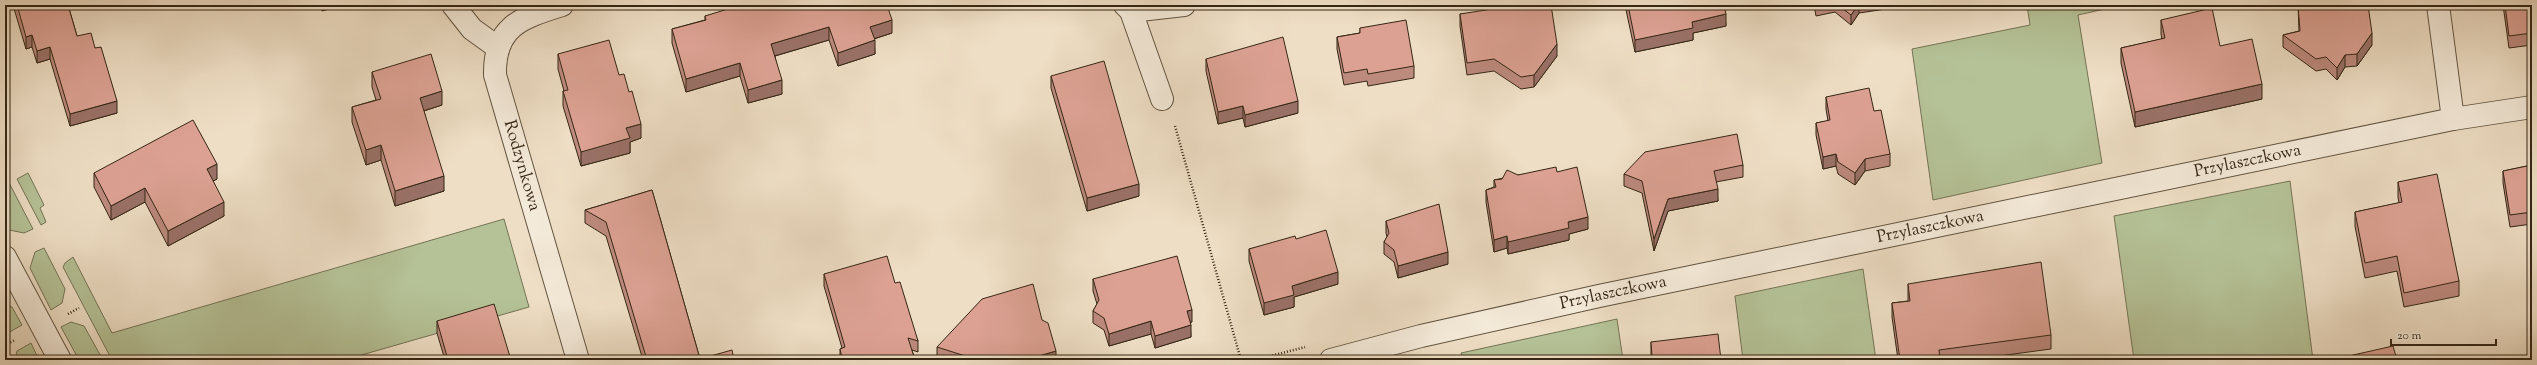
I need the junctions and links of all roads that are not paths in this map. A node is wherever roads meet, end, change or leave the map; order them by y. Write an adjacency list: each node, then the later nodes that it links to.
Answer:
1 (453, 5): 6 (street)
2 (562, 5): 6 (street)
3 (1184, 5): 5 (street)
4 (2438, 5): 9 (street)
5 (1128, 8): 7 (street)
6 (497, 47): 12 (street, Rodzynkowa)
7 (1162, 99)
8 (2532, 107): 9 (street, Przylaszczkowa)
9 (2453, 119): 13 (street, Przylaszczkowa)
10 (5, 257): 11 (street)
11 (60, 360)
12 (578, 360)
13 (1331, 360)

